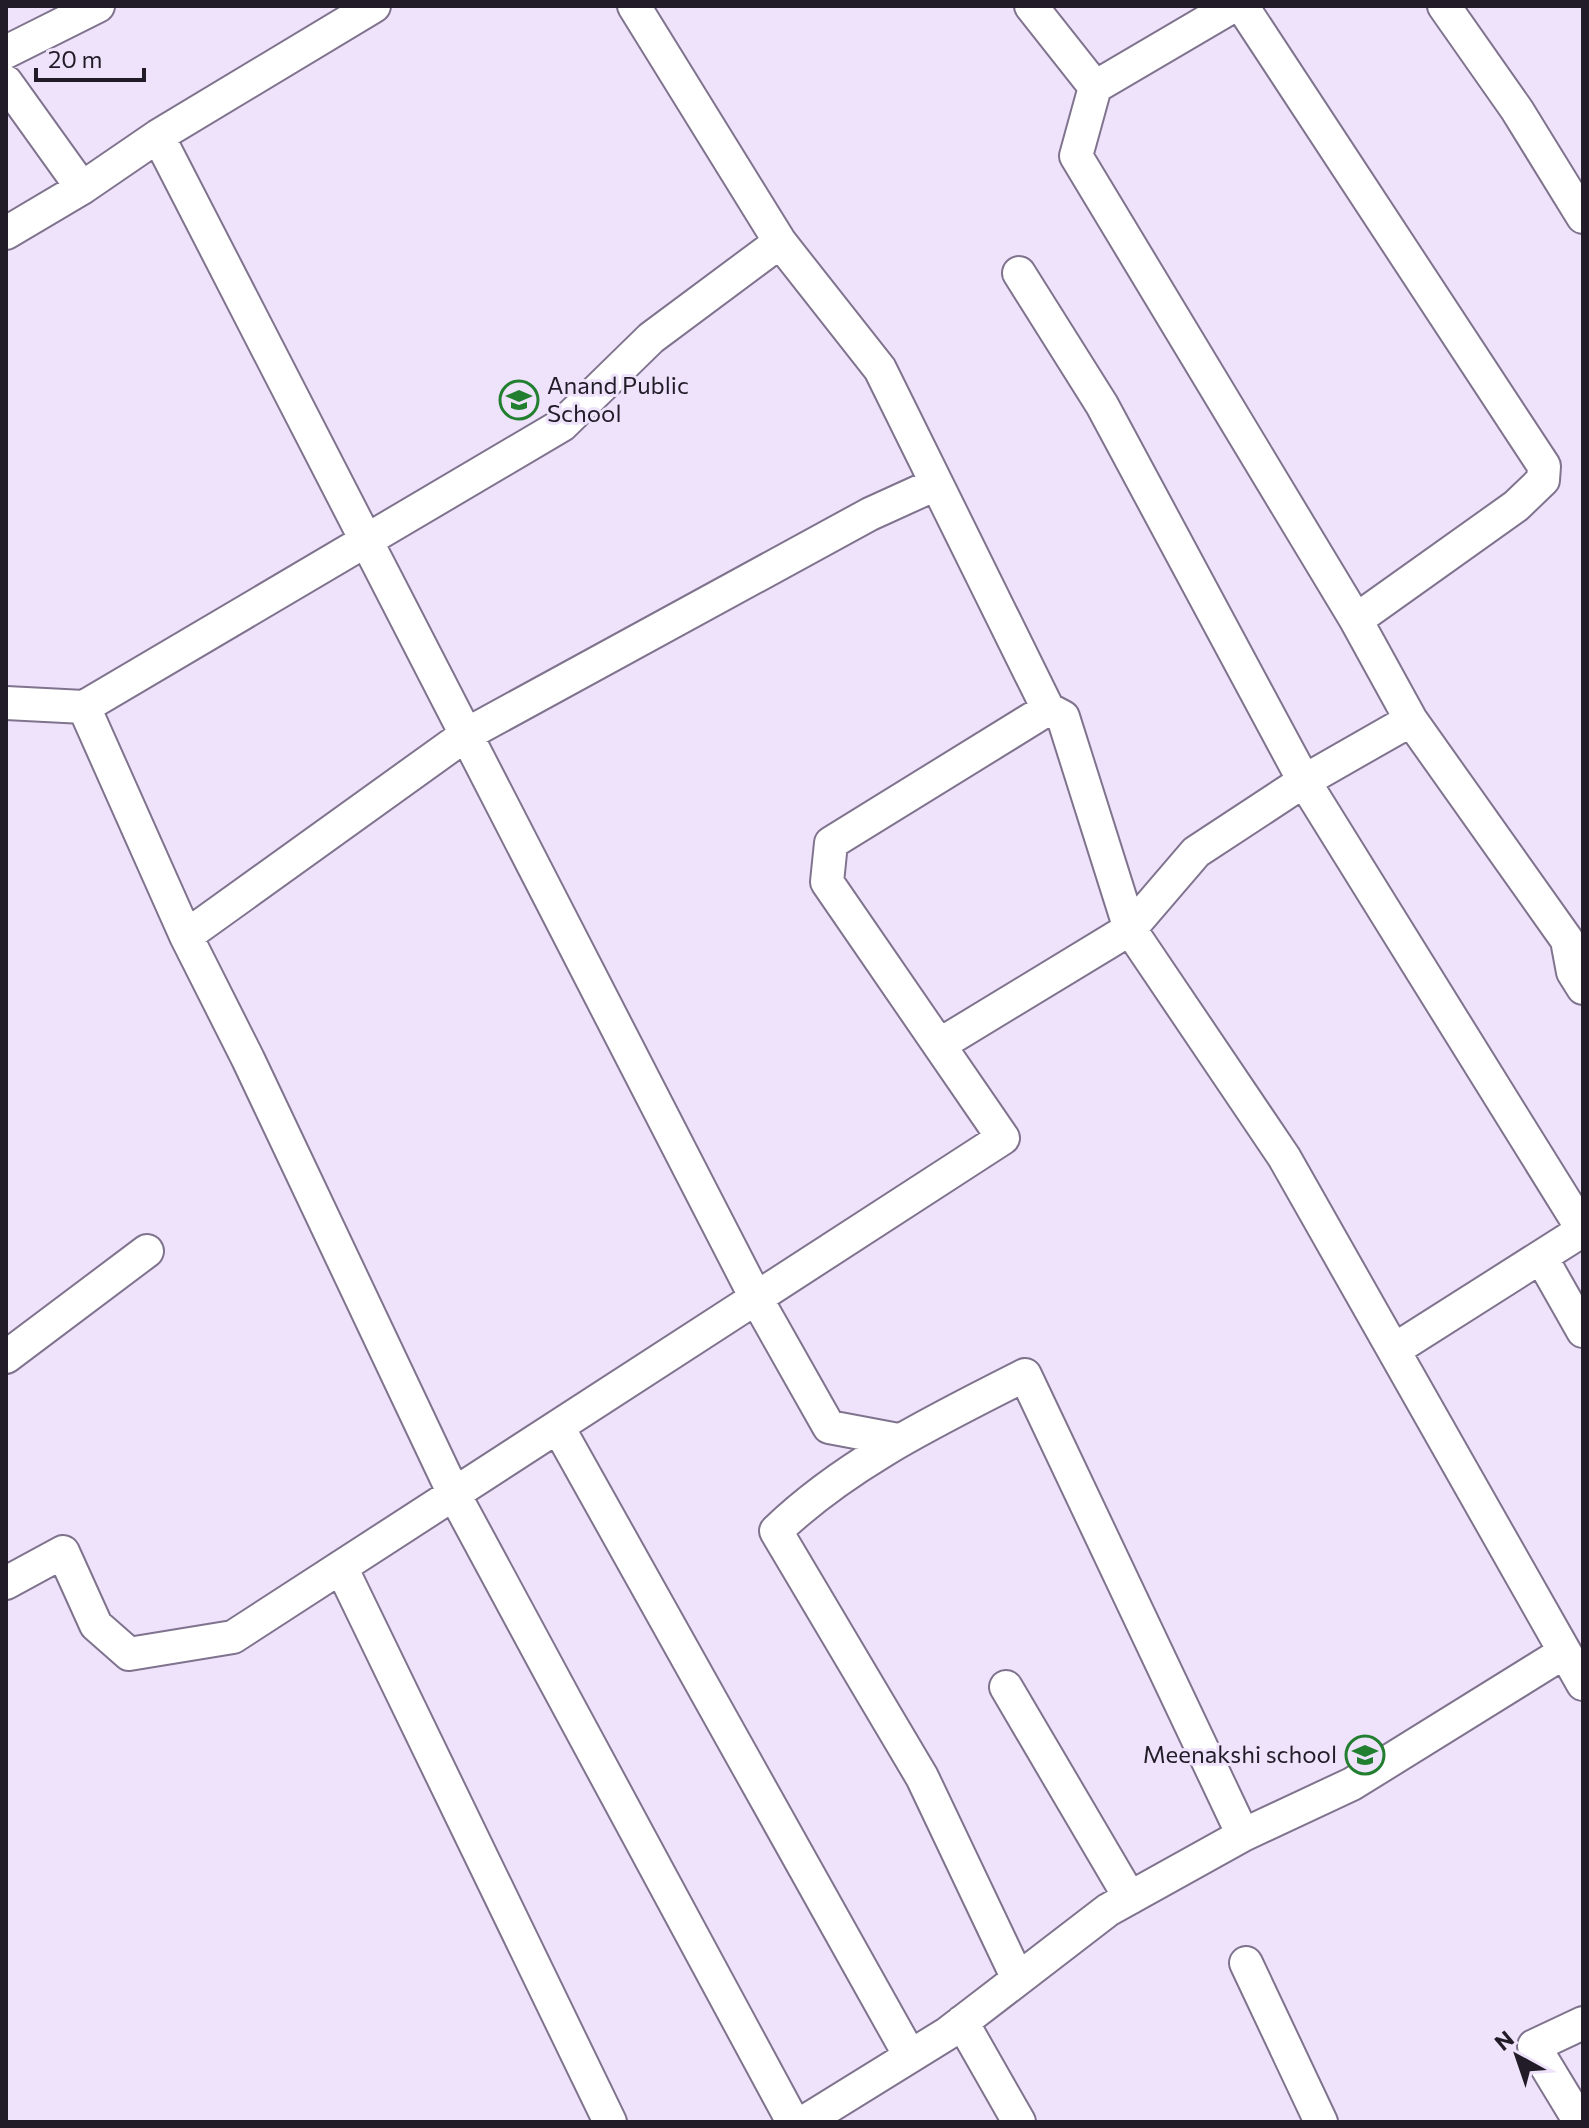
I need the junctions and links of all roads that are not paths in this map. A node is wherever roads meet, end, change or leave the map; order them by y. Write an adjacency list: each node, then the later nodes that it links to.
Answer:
1 (98, 6): 8 (street)
2 (374, 6): 11 (street)
3 (634, 6): 15 (street)
4 (1031, 6): 10 (street)
5 (1233, 6): 10 (street)
6 (1242, 6): 19 (street)
7 (1444, 6): 13 (street)
8 (6, 52)
9 (6, 82): 12 (street)
10 (1095, 87): 19 (street)
11 (158, 136): 12 (street); 18 (street)
12 (82, 188): 14 (street)
13 (1583, 217)
14 (6, 233)
15 (780, 242): 17 (street); 18 (street)
16 (1019, 273): 25 (street)
17 (936, 484): 22 (street); 24 (street)
18 (365, 540): 21 (street); 24 (street)
19 (1356, 620): 23 (street)
20 (6, 703): 21 (street)
21 (84, 707): 28 (street)
22 (1048, 709): 26 (street); 30 (street)
23 (1411, 720): 25 (street); 27 (street)
24 (467, 734): 28 (street); 34 (street)
25 (1304, 781): 26 (street); 31 (street)
26 (1130, 929): 30 (street); 36 (street)
27 (1575, 935): 29 (street)
28 (186, 936): 40 (street)
29 (1583, 988)
30 (939, 1045): 34 (street)
31 (1583, 1230): 33 (street)
32 (147, 1251): 37 (street)
33 (1541, 1257): 35 (street); 36 (street)
34 (755, 1296): 38 (street); 39 (street)
35 (1583, 1331)
36 (1394, 1350): 43 (street)
37 (6, 1357)
38 (558, 1427): 40 (street); 52 (street)
39 (898, 1440): 46 (street); 49 (street)
40 (454, 1494): 41 (street); 54 (street)
41 (341, 1567): 42 (street); 53 (street)
42 (6, 1583)
43 (1563, 1653): 44 (street); 46 (street)
44 (1583, 1684)
45 (1006, 1687): 47 (street)
46 (1243, 1835): 47 (street)
47 (1130, 1898): 49 (street)
48 (1246, 1963): 57 (street)
49 (1018, 1979): 50 (street)
50 (962, 2022): 52 (street); 56 (street)
51 (1583, 2023): 58 (street)
52 (910, 2056): 55 (street)
53 (610, 2122)
54 (793, 2122)
55 (804, 2122)
56 (1019, 2122)
57 (1321, 2122)
58 (1580, 2122)

